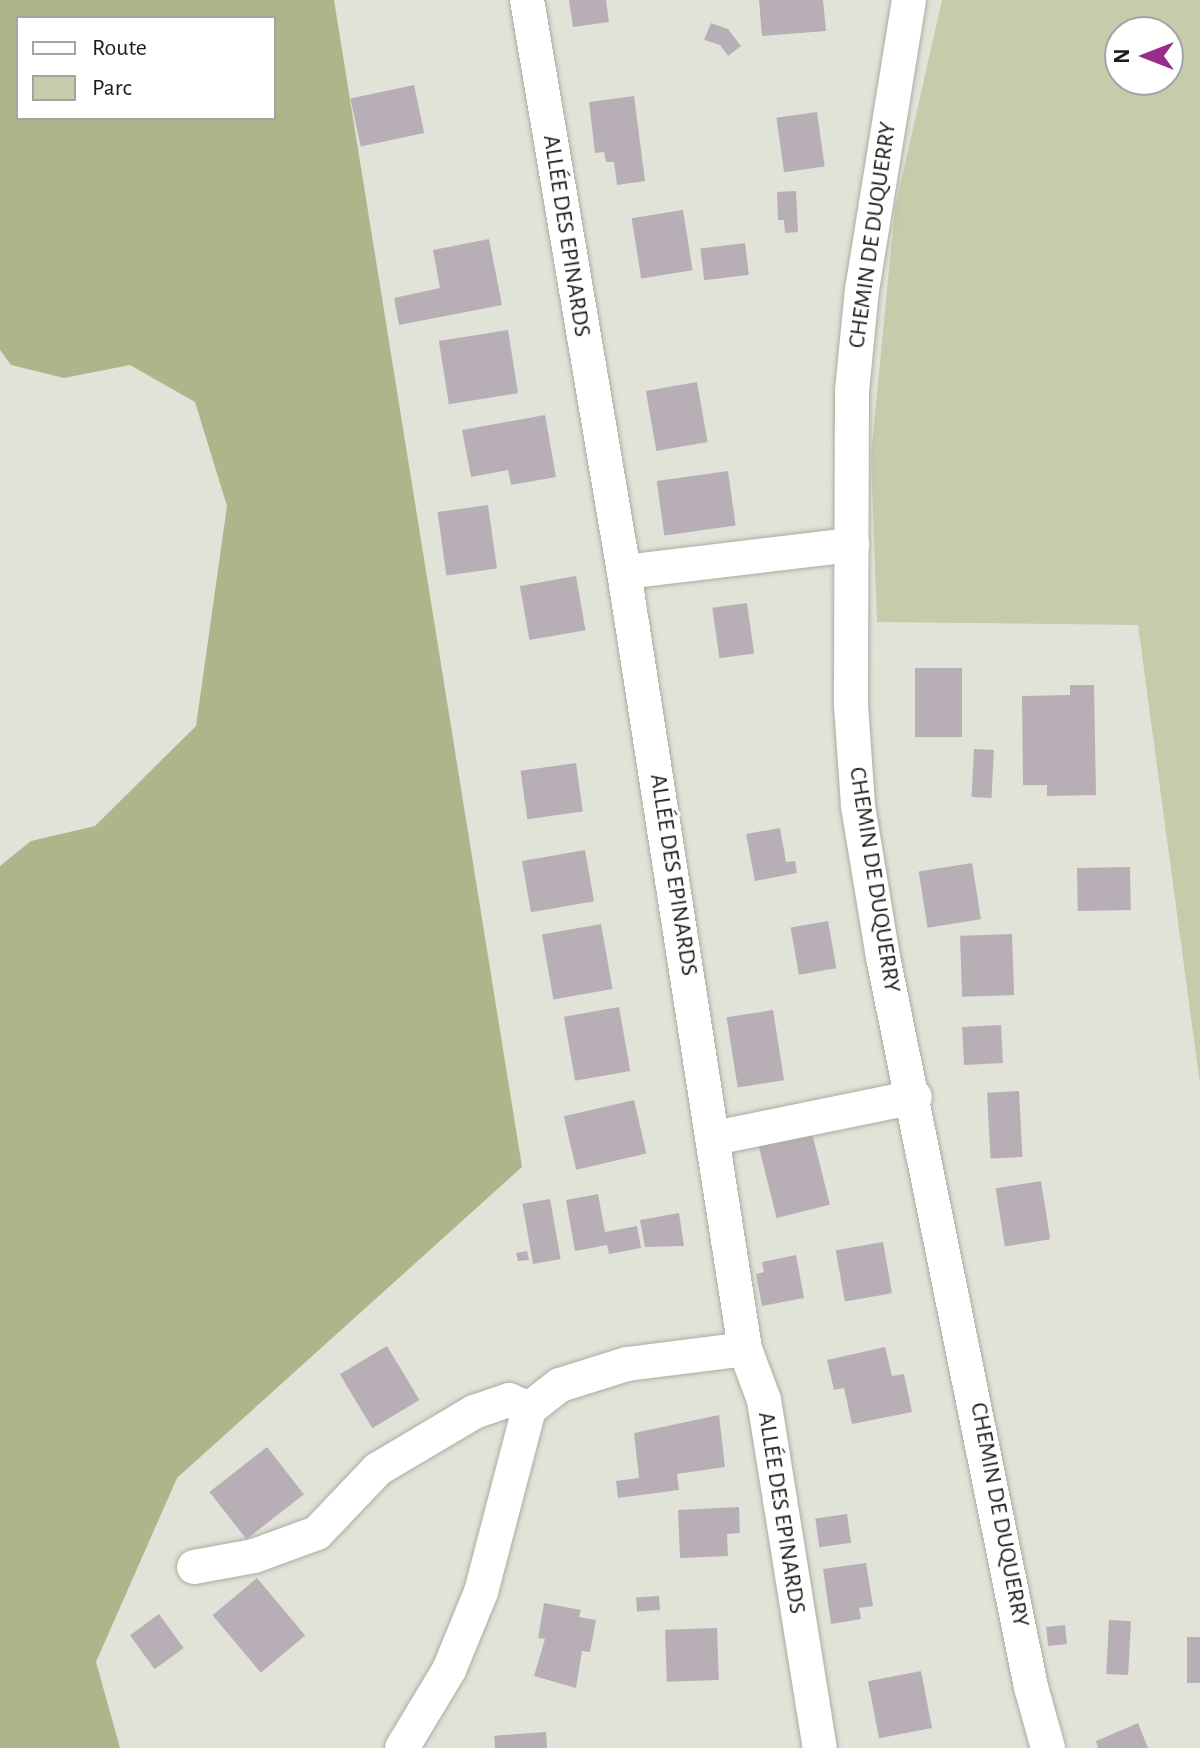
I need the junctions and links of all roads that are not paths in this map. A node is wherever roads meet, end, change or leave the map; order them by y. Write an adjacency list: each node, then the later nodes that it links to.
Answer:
1 (527, 0): 4 (street, ALLÉE DES EPINARDS)
2 (909, 0): 3 (street, CHEMIN DE DUQUERRY)
3 (852, 545): 4 (street); 5 (street, CHEMIN DE DUQUERRY)
4 (624, 572): 6 (street, ALLÉE DES EPINARDS)
5 (915, 1097): 6 (street); 12 (street, CHEMIN DE DUQUERRY)
6 (715, 1138): 7 (street, ALLÉE DES EPINARDS)
7 (745, 1349): 8 (street); 11 (street, ALLÉE DES EPINARDS)
8 (529, 1409): 9 (street); 10 (street)
9 (194, 1567)
10 (402, 1748)
11 (820, 1748)
12 (1048, 1748)

